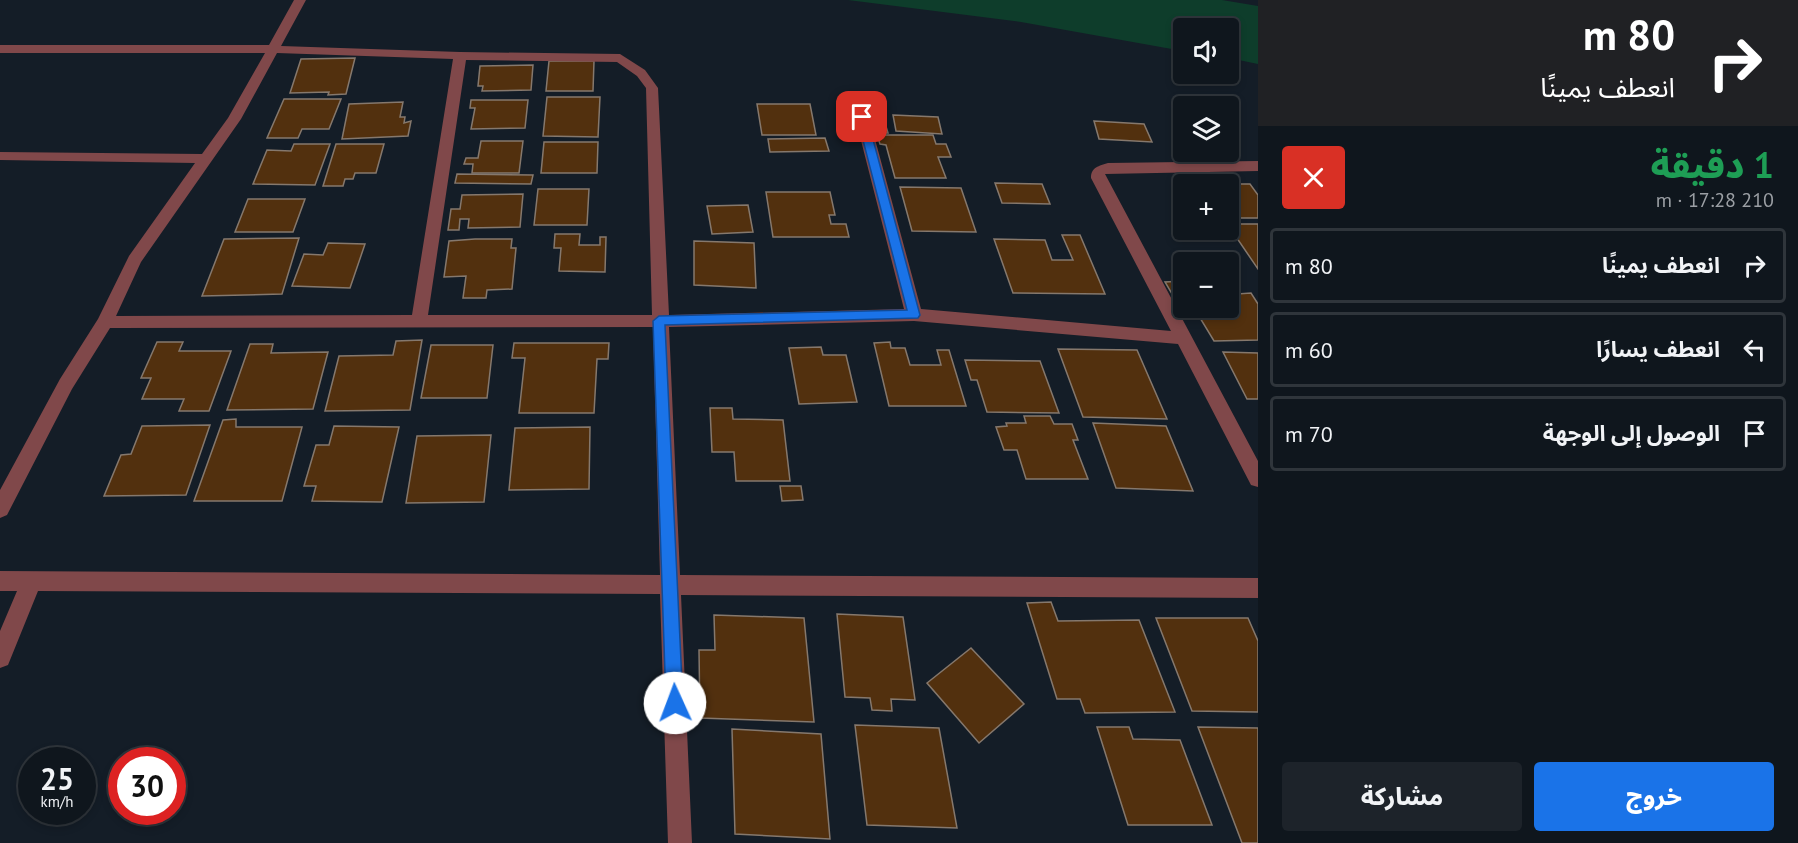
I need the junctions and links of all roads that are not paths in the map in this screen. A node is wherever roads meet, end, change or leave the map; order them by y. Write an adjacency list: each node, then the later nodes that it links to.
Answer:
1 (300, 0): 3 (street)
2 (0, 49): 3 (street)
3 (274, 49): 4 (street); 7 (street)
4 (460, 56): 10 (street); 11 (street)
5 (862, 117): 9 (street)
6 (0, 156): 7 (street)
7 (207, 159): 12 (street)
8 (1258, 166): 13 (street)
9 (914, 315): 11 (street); 13 (street)
10 (419, 320): 11 (street); 12 (street)
11 (659, 321): 18 (street)
12 (105, 322): 15 (street)
13 (1183, 338): 14 (street)
14 (1258, 479)
15 (0, 509)
16 (0, 581): 17 (street)
17 (31, 583): 18 (street); 20 (street)
18 (671, 586): 19 (street); 21 (street)
19 (1258, 588)
20 (0, 657)
21 (680, 843)

